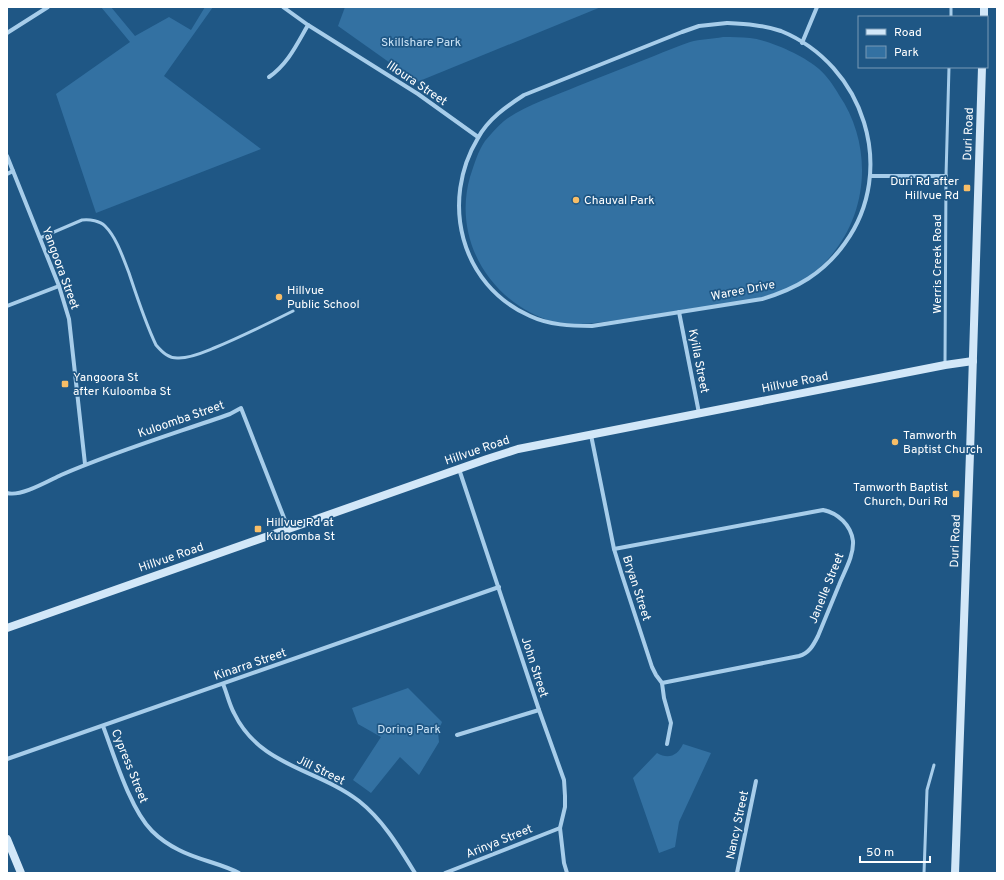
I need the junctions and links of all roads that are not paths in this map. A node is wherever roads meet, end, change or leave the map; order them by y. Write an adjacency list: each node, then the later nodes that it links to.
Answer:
1 (48, 7): 5 (street)
2 (283, 7): 4 (street, Illoura Street)
3 (817, 7): 6 (street)
4 (308, 25): 9 (street); 10 (street, Illoura Street)
5 (7, 33)
6 (802, 43): 10 (street, Waree Drive); 14 (street, Waree Drive)
7 (949, 68): 15 (lane, Werris Creek Road)
8 (982, 68): 21 (street, Duri Road)
9 (269, 77)
10 (478, 137): 20 (street, Waree Drive)
11 (7, 156): 12 (street, Yangoora Street)
12 (13, 171): 13 (street); 16 (street, Yangoora Street)
13 (7, 174)
14 (870, 176): 15 (street); 20 (street, Waree Drive)
15 (946, 176): 22 (lane, Werris Creek Road)
16 (40, 238): 17 (street, Yangoora Street); 19 (lane)
17 (59, 286): 18 (street); 25 (street, Yangoora Street)
18 (7, 306)
19 (293, 311)
20 (680, 312): 23 (street, Kyilla Street)
21 (973, 361): 22 (street, Hillvue Road); 50 (street, Duri Road)
22 (945, 365): 23 (street, Hillvue Road)
23 (699, 413): 24 (street, Hillvue Road)
24 (591, 434): 26 (street, Hillvue Road); 29 (street, Bryan Street)
25 (85, 464): 27 (street, Kuloomba Street); 28 (street, Kuloomba Street)
26 (459, 469): 28 (street, Hillvue Road); 30 (street, John Street)
27 (7, 494)
28 (288, 528): 31 (street, Hillvue Road)
29 (614, 549): 32 (street, Bryan Street); 32 (street, Janelle Street)
30 (499, 587): 33 (street, Kinarra Street); 34 (street, John Street)
31 (7, 628)
32 (662, 683): 37 (street, Bryan Street)
33 (223, 684): 35 (street, Kinarra Street); 45 (street, Jill Street)
34 (539, 710): 36 (street); 41 (street, John Street)
35 (103, 726): 38 (street, Kinarra Street); 44 (street, Cypress Street)
36 (457, 735)
37 (667, 744)
38 (7, 759)
39 (934, 765): 49 (lane)
40 (756, 781): 48 (street, Nancy Street)
41 (560, 828): 46 (street, Arinya Street); 47 (street, John Street)
42 (7, 839): 43 (street)
43 (21, 873)
44 (239, 873)
45 (415, 873)
46 (446, 873)
47 (568, 873)
48 (737, 873)
49 (924, 873)
50 (955, 873)

